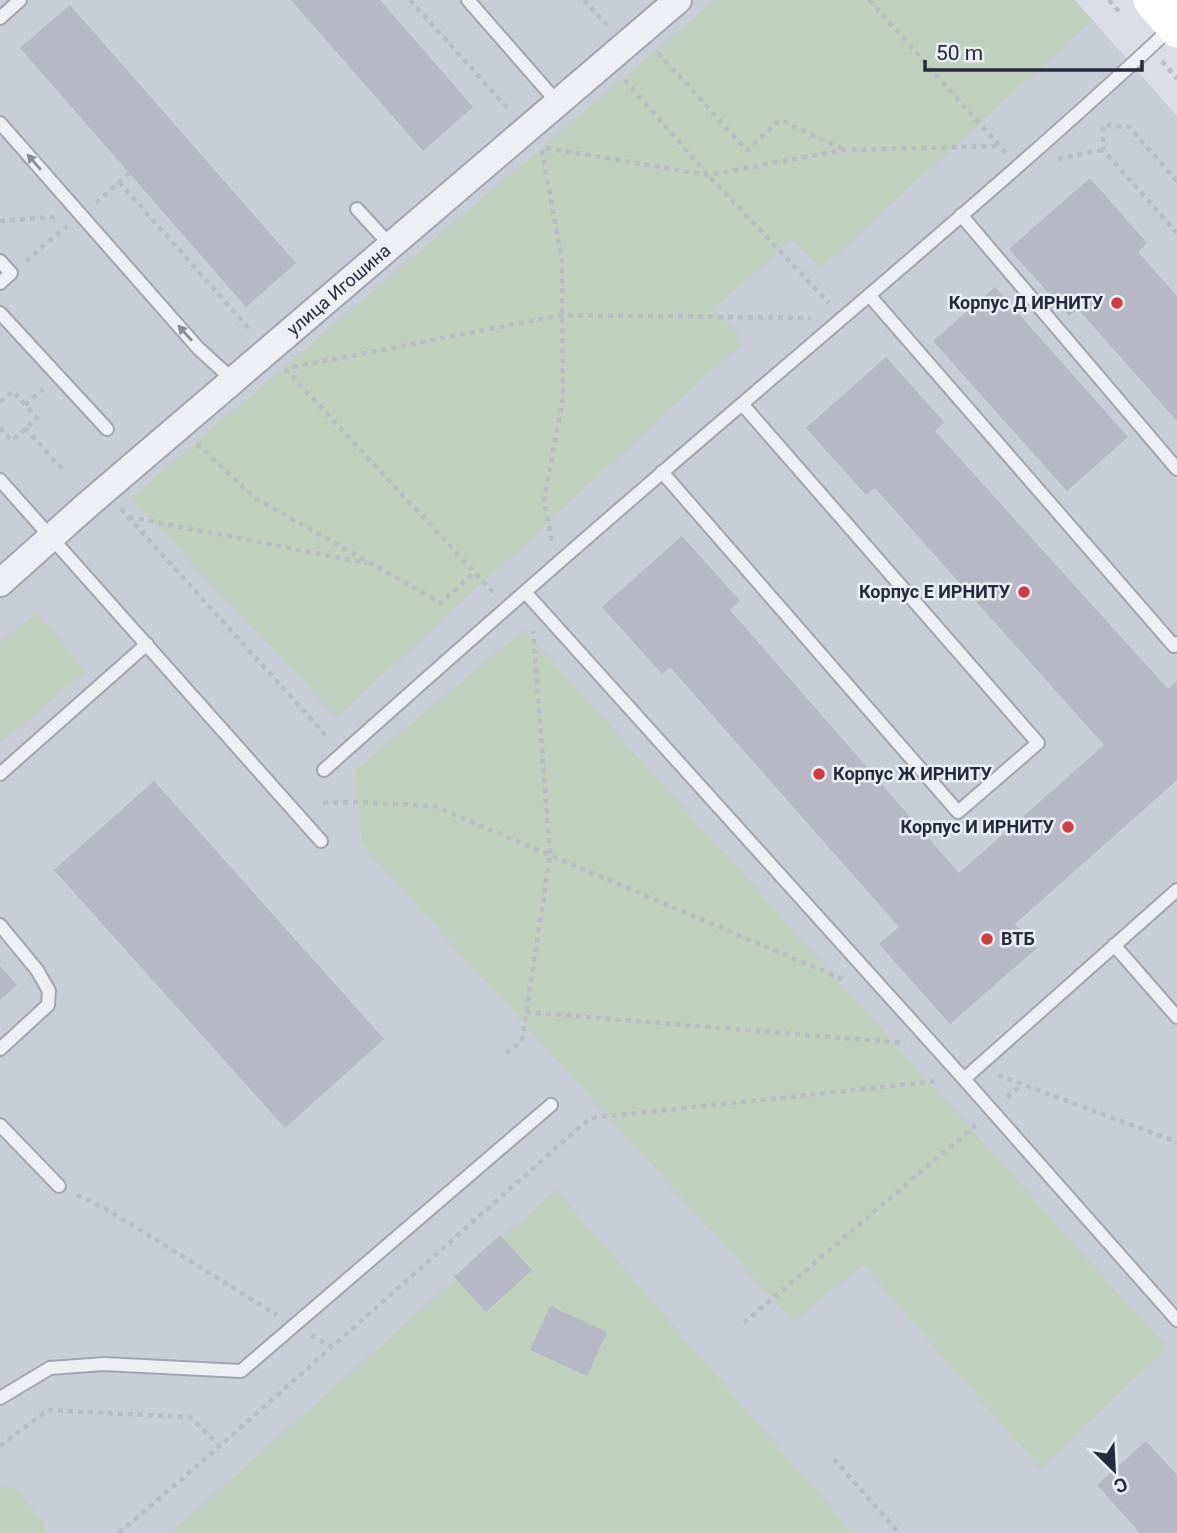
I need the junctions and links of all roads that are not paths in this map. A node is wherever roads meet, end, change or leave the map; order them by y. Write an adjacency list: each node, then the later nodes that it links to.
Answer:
1 (20, 0): 4 (lane)
2 (468, 0): 6 (lane)
3 (678, 0): 6 (street, улица Игошина)
4 (0, 18)
5 (1168, 18): 9 (lane)
6 (558, 103): 10 (street, улица Игошина)
7 (0, 123): 15 (lane, one-way to 7)
8 (357, 209): 10 (lane)
9 (961, 215): 13 (lane); 18 (lane)
10 (391, 246): 15 (street, улица Игошина)
11 (0, 261): 12 (lane)
12 (0, 283)
13 (869, 295): 16 (lane); 24 (lane)
14 (0, 313): 17 (lane)
15 (234, 380): 21 (street, улица Игошина)
16 (742, 404): 19 (lane); 19 (lane)
17 (107, 429)
18 (1177, 469)
19 (662, 472): 23 (lane)
20 (0, 480): 21 (lane)
21 (51, 537): 22 (street, улица Игошина); 25 (lane)
22 (0, 583)
23 (525, 592): 26 (lane); 34 (lane)
24 (1177, 643)
25 (147, 644): 27 (lane); 28 (lane)
26 (324, 770)
27 (0, 774)
28 (321, 841)
29 (1177, 890): 31 (lane)
30 (0, 925): 33 (lane)
31 (1114, 945): 32 (lane); 34 (lane)
32 (1177, 1017)
33 (0, 1049)
34 (964, 1079): 38 (lane)
35 (551, 1105): 39 (lane)
36 (0, 1125): 37 (lane)
37 (59, 1186)
38 (1177, 1320)
39 (0, 1398)

